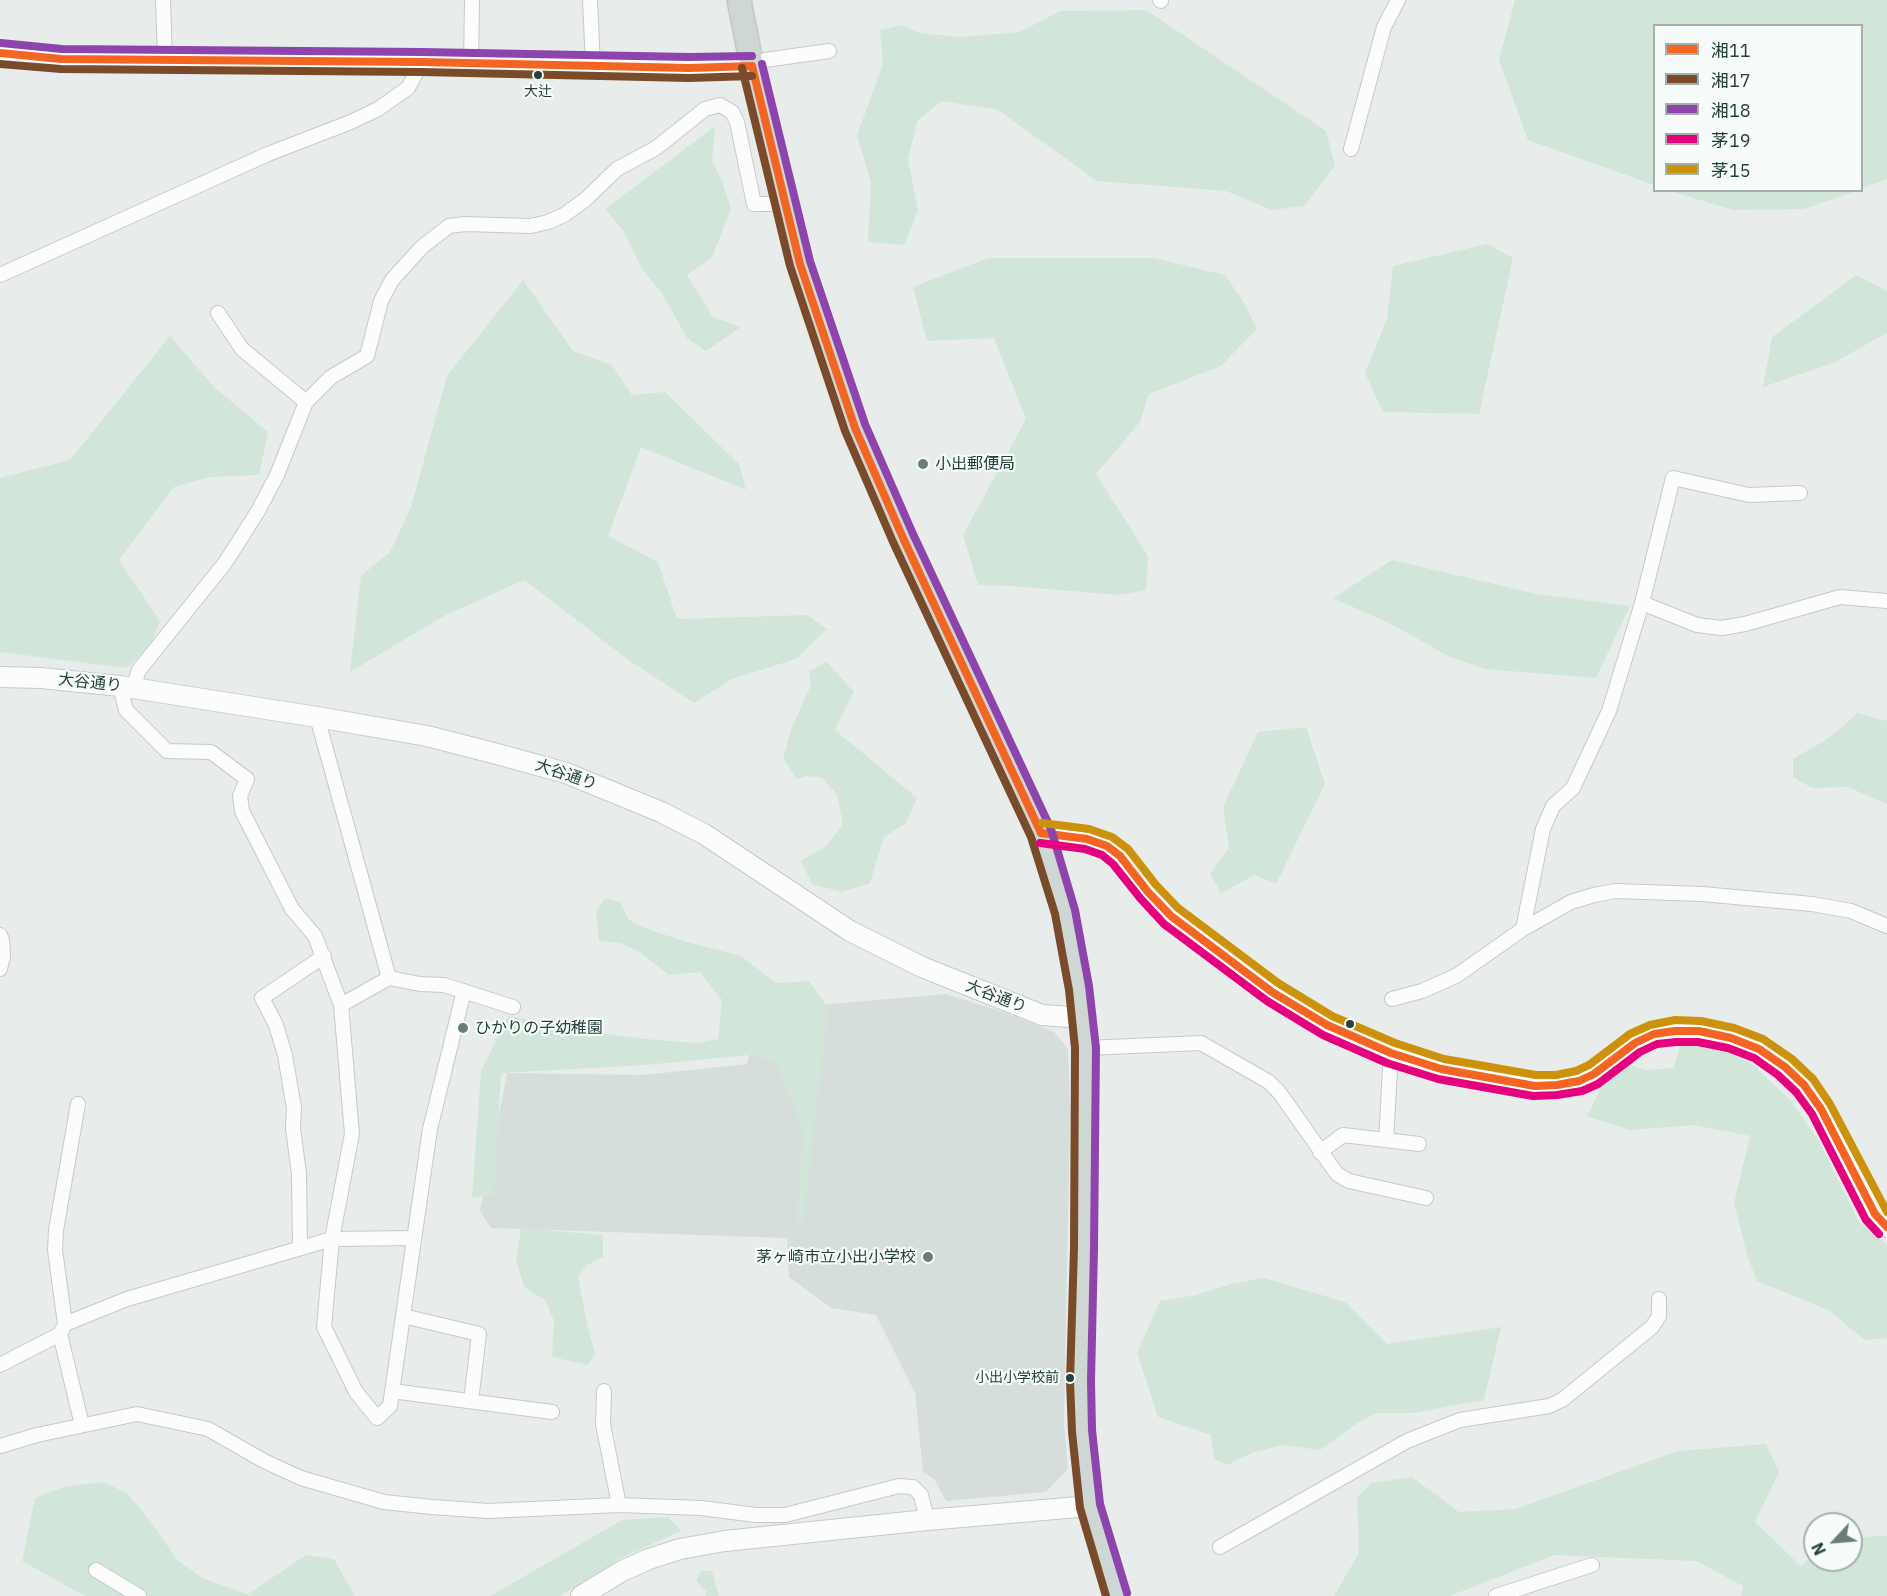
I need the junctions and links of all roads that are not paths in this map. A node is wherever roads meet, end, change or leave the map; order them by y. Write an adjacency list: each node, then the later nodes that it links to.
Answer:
1 (163, 0): 8 (street)
2 (472, 0): 10 (street)
3 (590, 0): 11 (street)
4 (739, 0): 12 (main road)
5 (1398, 0): 13 (street)
6 (829, 51): 12 (street)
7 (0, 53): 8 (main road)
8 (165, 60): 9 (main road)
9 (422, 62): 10 (main road); 15 (street)
10 (471, 64): 11 (main road)
11 (593, 66): 12 (main road)
12 (752, 66): 14 (main road)
13 (1351, 148)
14 (786, 204): 17 (street); 24 (main road)
15 (0, 275)
16 (218, 313): 17 (street)
17 (306, 402): 22 (street)
18 (1800, 493): 20 (street)
19 (1887, 601): 20 (street)
20 (1642, 603): 26 (street)
21 (0, 676): 22 (main road, 大谷通り)
22 (126, 687): 23 (main road, 大谷通り); 28 (street)
23 (317, 717): 30 (street); 35 (main road, 大谷通り)
24 (1041, 833): 35 (main road); 37 (main road)
25 (1887, 927): 26 (street)
26 (1523, 929): 32 (street)
27 (0, 935): 29 (street)
28 (324, 956): 33 (street); 46 (street)
29 (0, 969)
30 (389, 978): 31 (street); 33 (street)
31 (464, 991): 34 (street); 44 (street)
32 (1392, 999)
33 (341, 1005): 45 (street)
34 (513, 1007)
35 (1083, 1018): 36 (main road)
36 (1086, 1048): 41 (street); 58 (main road)
37 (1391, 1053): 39 (street); 43 (main road)
38 (78, 1104): 49 (street)
39 (1386, 1140): 40 (street); 41 (street)
40 (1419, 1144)
41 (1320, 1152): 42 (street)
42 (1426, 1198)
43 (1887, 1227)
44 (413, 1238): 45 (street); 48 (street)
45 (332, 1239): 46 (street); 51 (street)
46 (300, 1247): 49 (street)
47 (1659, 1299): 60 (street)
48 (403, 1316): 51 (street); 53 (street)
49 (63, 1329): 50 (street); 55 (street)
50 (0, 1365)
51 (392, 1391): 53 (street)
52 (604, 1391): 57 (street)
53 (471, 1401): 54 (street)
54 (552, 1412)
55 (82, 1425): 56 (street); 57 (street)
56 (0, 1446)
57 (620, 1505): 59 (street)
58 (1090, 1506): 59 (main road); 65 (main road)
59 (927, 1520): 64 (main road)
60 (1220, 1547)
61 (1592, 1565): 66 (street)
62 (96, 1570): 63 (street)
63 (139, 1596)
64 (581, 1596)
65 (1117, 1596)
66 (1496, 1596)

